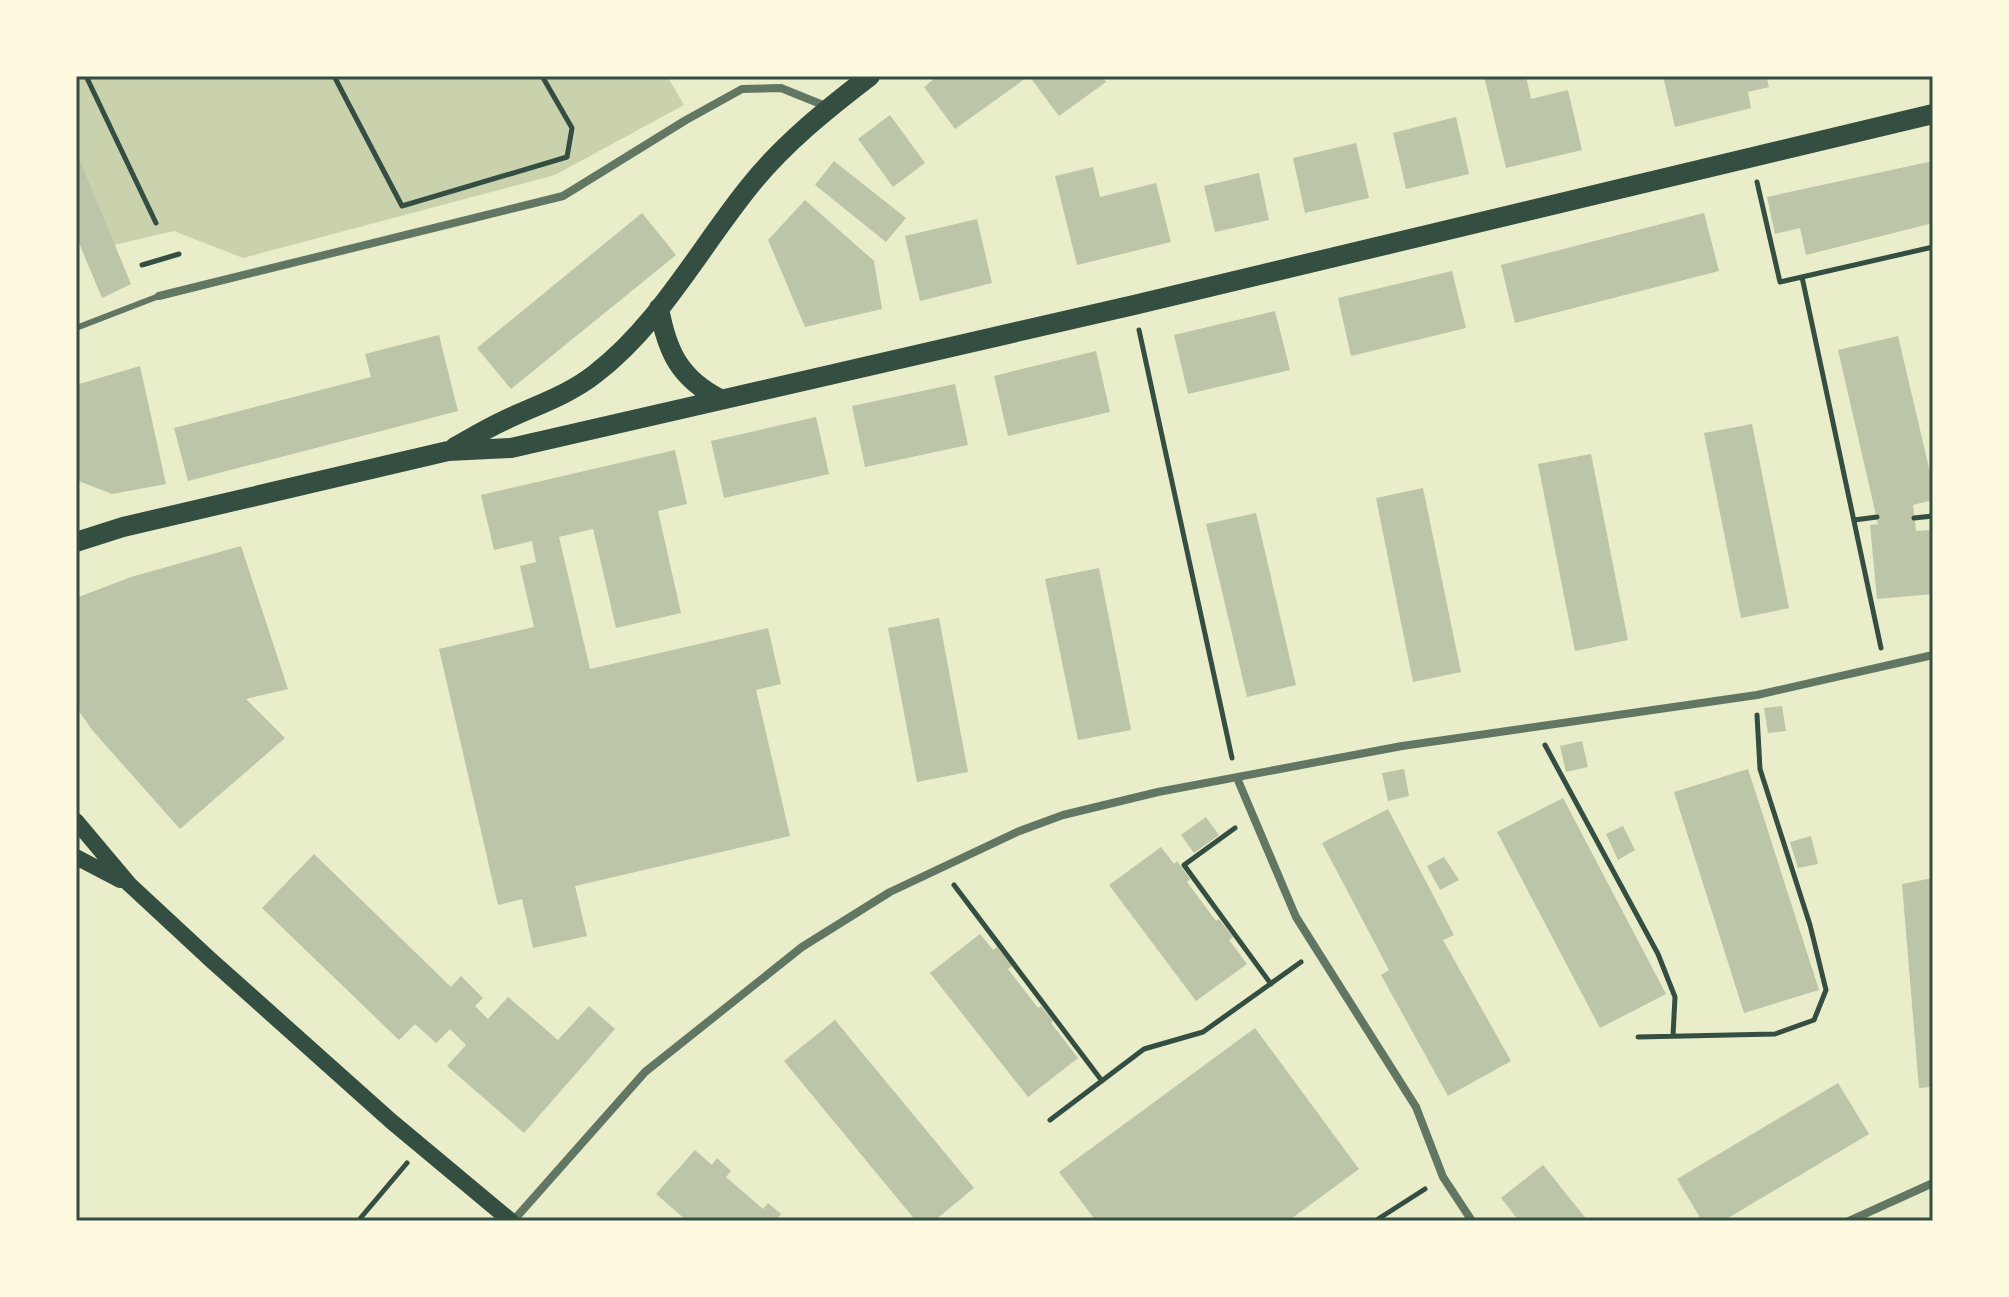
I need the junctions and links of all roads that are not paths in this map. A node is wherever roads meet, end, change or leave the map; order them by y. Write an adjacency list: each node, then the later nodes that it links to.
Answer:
1 (870, 76): 2 (main road)
2 (829, 108): 4 (street); 5 (main road)
3 (1933, 114): 7 (main road)
4 (159, 296): 6 (lane)
5 (659, 308): 7 (main road); 8 (main road)
6 (76, 328)
7 (720, 399): 8 (main road)
8 (448, 451): 9 (main road)
9 (77, 541)
10 (1933, 655): 11 (street)
11 (1237, 778): 16 (street); 17 (street)
12 (76, 821): 14 (main road)
13 (76, 857): 14 (main road)
14 (129, 884): 16 (main road)
15 (1933, 1183): 18 (street)
16 (512, 1221)
17 (1472, 1221)
18 (1849, 1221)

